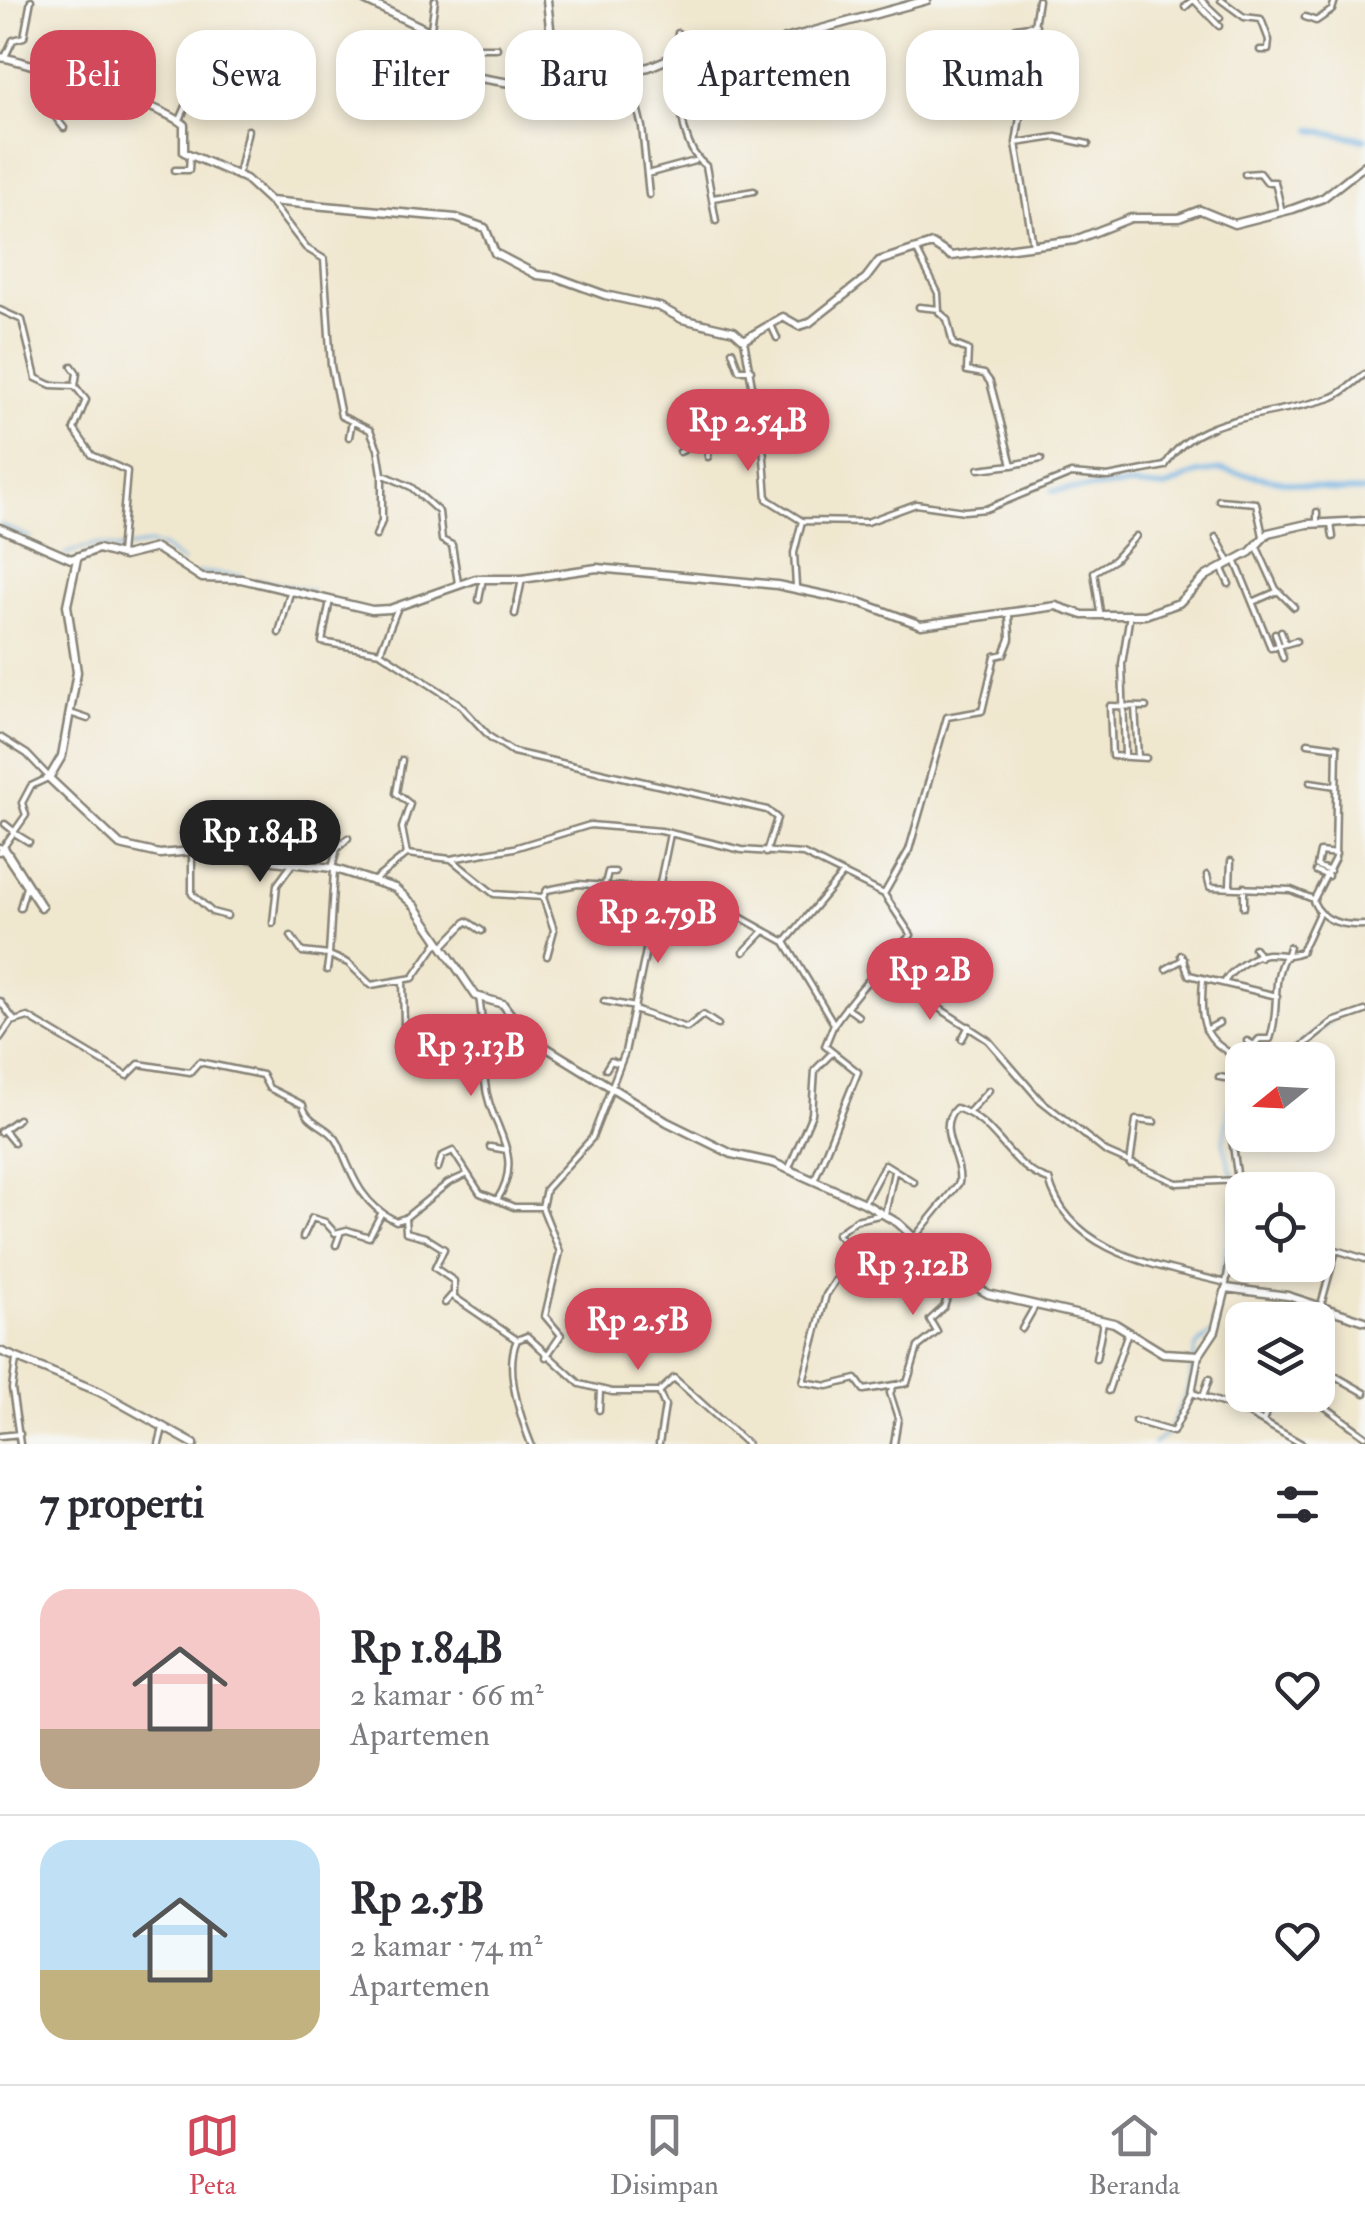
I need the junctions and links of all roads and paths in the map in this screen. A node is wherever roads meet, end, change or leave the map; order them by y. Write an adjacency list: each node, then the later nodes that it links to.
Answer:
1 (31, 0): 25 (street)
2 (364, 0): 18 (street)
3 (435, 0): 18 (street)
4 (547, 0): 19 (street)
5 (926, 0): 20 (street)
6 (1038, 0): 15 (street)
7 (1193, 0): 11 (street); 12 (street)
8 (1201, 0): 12 (street)
9 (1335, 0): 13 (street)
10 (1221, 1): 12 (street); 24 (street)
11 (1184, 7)
12 (1211, 14): 14 (street); 16 (street)
13 (1305, 16)
14 (1220, 18)
15 (1036, 25): 17 (street); 21 (street)
16 (1219, 26)
17 (1016, 28)
18 (430, 30)
19 (550, 30)
20 (818, 30)
21 (1035, 30)
22 (485, 48): 23 (street)
23 (498, 48)
24 (1260, 50)
25 (2, 57): 26 (street)
26 (30, 67)
27 (58, 120): 32 (street)
28 (180, 120): 36 (street)
29 (640, 120): 40 (street)
30 (683, 120): 37 (street)
31 (1018, 120): 34 (street)
32 (64, 128)
33 (248, 130): 42 (street)
34 (1016, 143): 35 (street); 49 (street)
35 (1088, 144)
36 (190, 155): 39 (street); 42 (street)
37 (696, 160): 40 (street); 45 (street)
38 (1365, 165): 47 (street)
39 (175, 170)
40 (646, 174): 44 (street)
41 (1245, 174): 47 (street)
42 (238, 175): 46 (street)
43 (754, 191): 45 (street)
44 (649, 195)
45 (714, 198): 48 (street)
46 (268, 200): 56 (street); 63 (street)
47 (1282, 212): 49 (street)
48 (716, 221)
49 (1033, 245): 50 (street)
50 (917, 251): 52 (street); 54 (street)
51 (919, 307): 52 (street)
52 (939, 309): 71 (street)
53 (0, 310): 61 (street)
54 (771, 325): 55 (street); 56 (street)
55 (778, 338)
56 (744, 340): 59 (street)
57 (732, 352): 59 (street)
58 (72, 366): 61 (street)
59 (750, 370): 62 (street)
60 (1365, 374): 76 (street)
61 (75, 386): 87 (street)
62 (760, 415): 64 (street); 66 (street)
63 (352, 422): 67 (street); 73 (street)
64 (766, 422): 65 (street); 76 (street)
65 (815, 429)
66 (705, 431): 68 (street); 69 (street)
67 (349, 437)
68 (680, 452)
69 (708, 457)
70 (1041, 459): 71 (street)
71 (1012, 465): 72 (street)
72 (979, 469)
73 (382, 474): 81 (street); 94 (street)
74 (1219, 500): 83 (street)
75 (1318, 512): 78 (street)
76 (802, 521): 96 (street)
77 (1365, 521): 79 (street)
78 (1317, 524): 79 (street); 83 (street)
79 (1330, 524): 85 (street)
80 (0, 528): 88 (street)
81 (376, 536)
82 (1136, 536): 104 (street)
83 (1263, 536): 86 (street)
84 (1216, 537): 89 (street)
85 (1333, 537)
86 (1256, 545): 89 (street); 97 (street)
87 (120, 554): 88 (street); 95 (street)
88 (76, 559): 122 (street)
89 (1232, 561): 90 (street); 100 (street)
90 (1221, 567): 93 (street); 106 (street)
91 (483, 578): 92 (street); 94 (street); 99 (street)
92 (522, 579): 96 (street); 105 (street)
93 (1229, 584)
94 (458, 585): 101 (street)
95 (291, 589): 98 (street); 110 (street)
96 (796, 589): 103 (street)
97 (1278, 591): 100 (street); 102 (street)
98 (330, 600): 101 (street); 115 (street)
99 (479, 600)
100 (1253, 601): 114 (street)
101 (398, 607): 115 (street)
102 (1294, 607)
103 (885, 611): 107 (street); 108 (street)
104 (1100, 612): 106 (street); 107 (street)
105 (514, 614)
106 (1130, 614): 111 (street)
107 (1010, 615): 163 (street)
108 (884, 622)
109 (1278, 632): 114 (street)
110 (280, 633)
111 (1125, 639): 112 (street); 117 (street)
112 (1136, 641)
113 (1296, 641): 114 (street)
114 (1282, 645): 116 (street)
115 (380, 652): 143 (street)
116 (1283, 658)
117 (1122, 664): 118 (street); 119 (street)
118 (1130, 665)
119 (1122, 706): 120 (street); 127 (street); 127 (street)
120 (1135, 706): 121 (street); 128 (street)
121 (1146, 706)
122 (70, 712): 123 (street); 131 (street)
123 (88, 719)
124 (2, 738): 126 (street); 131 (street)
125 (1308, 743): 133 (street)
126 (0, 751)
127 (1126, 756): 128 (street)
128 (1138, 758): 129 (street)
129 (1146, 758)
130 (402, 760): 144 (street)
131 (48, 778): 135 (street); 142 (street)
132 (1310, 782): 133 (street)
133 (1336, 786): 145 (street)
134 (4, 824): 135 (street)
135 (15, 832): 139 (street); 141 (street)
136 (670, 834): 143 (street); 147 (street); 161 (street)
137 (348, 838): 152 (street)
138 (202, 840): 142 (street)
139 (29, 842)
140 (269, 847): 148 (street)
141 (2, 849): 158 (street)
142 (195, 851): 148 (street); 172 (street)
143 (766, 852): 156 (street)
144 (407, 854): 147 (street); 157 (street)
145 (1336, 854): 146 (street); 151 (street)
146 (1319, 858): 151 (street); 155 (street)
147 (452, 859): 164 (street)
148 (268, 860): 150 (street)
149 (1231, 862): 160 (street)
150 (292, 863): 152 (street); 173 (street)
151 (1334, 863): 155 (street)
152 (333, 869): 157 (street); 183 (street)
153 (615, 872): 159 (street)
154 (1207, 874): 160 (street)
155 (1329, 874): 165 (street)
156 (841, 876): 163 (street); 178 (street)
157 (370, 882): 179 (street)
158 (27, 884): 167 (street); 168 (street)
159 (604, 885): 161 (street); 164 (street)
160 (1230, 885): 162 (street)
161 (658, 887): 170 (street); 176 (street)
162 (1244, 887): 165 (street); 166 (street)
163 (884, 894): 186 (street)
164 (543, 897): 184 (street)
165 (1313, 899): 171 (street)
166 (1244, 907)
167 (20, 908)
168 (42, 908)
169 (633, 910): 170 (street)
170 (652, 914): 193 (street)
171 (1319, 914): 174 (street); 187 (street)
172 (227, 916)
173 (273, 923)
174 (1365, 925)
175 (482, 930): 179 (street)
176 (763, 932): 178 (street); 182 (street)
177 (292, 936): 183 (street)
178 (785, 942): 206 (street)
179 (440, 944): 191 (street); 196 (street)
180 (1289, 947): 187 (street)
181 (1254, 948): 185 (street)
182 (744, 952)
183 (330, 955): 189 (street); 191 (street)
184 (547, 956)
185 (1260, 957): 187 (street); 192 (street)
186 (889, 958): 201 (street); 209 (street)
187 (1285, 958): 195 (street)
188 (1166, 968): 190 (street)
189 (327, 970)
190 (1204, 979): 192 (street); 210 (street)
191 (403, 982): 207 (street)
192 (1224, 982): 195 (street)
193 (636, 993): 194 (street); 200 (street)
194 (646, 996)
195 (1278, 996): 213 (street)
196 (478, 997): 221 (street); 229 (street)
197 (0, 1000): 204 (street)
198 (604, 1001): 200 (street)
199 (646, 1005): 200 (street)
200 (635, 1007): 208 (street); 217 (street)
201 (846, 1007): 203 (street); 206 (street)
202 (1365, 1011): 214 (street)
203 (858, 1016)
204 (14, 1020): 211 (street); 241 (street)
205 (1220, 1023): 210 (street)
206 (834, 1024): 216 (street)
207 (404, 1025)
208 (718, 1025)
209 (969, 1026): 212 (street); 230 (street)
210 (1206, 1030): 215 (street)
211 (0, 1038)
212 (962, 1039)
213 (1247, 1041)
214 (1308, 1042)
215 (1225, 1051)
216 (833, 1052): 232 (street); 235 (street)
217 (620, 1064): 218 (street); 221 (street)
218 (606, 1069)
219 (1219, 1077): 220 (street)
220 (1225, 1078)
221 (612, 1086): 232 (street); 240 (street)
222 (989, 1090): 223 (street)
223 (969, 1112): 245 (street); 252 (street)
224 (18, 1119): 226 (street)
225 (1154, 1122): 230 (street)
226 (2, 1132): 227 (street)
227 (14, 1143)
228 (490, 1147): 229 (street)
229 (507, 1150): 238 (street)
230 (1130, 1164): 236 (street)
231 (438, 1168): 234 (street)
232 (788, 1170): 235 (street)
233 (894, 1172): 237 (street); 239 (street); 242 (street)
234 (468, 1174): 238 (street); 243 (street)
235 (814, 1180): 239 (street)
236 (1225, 1181)
237 (914, 1182)
238 (497, 1200): 240 (street)
239 (864, 1203): 242 (street)
240 (542, 1207): 267 (street)
241 (381, 1214): 243 (street); 244 (street)
242 (884, 1214): 245 (street); 271 (street)
243 (405, 1218): 253 (street)
244 (340, 1234): 246 (street); 248 (street)
245 (911, 1236): 247 (street); 250 (street)
246 (303, 1237)
247 (899, 1241)
248 (336, 1245)
249 (1365, 1259): 255 (street)
250 (954, 1275): 257 (street); 271 (street)
251 (1225, 1278): 252 (street)
252 (1224, 1283): 254 (street); 265 (street)
253 (452, 1295): 256 (street); 263 (street)
254 (1310, 1302)
255 (1325, 1302)
256 (444, 1303)
257 (1034, 1308): 260 (street); 261 (street)
258 (1335, 1309): 259 (street)
259 (1365, 1321)
260 (1102, 1322): 262 (street); 268 (street)
261 (1022, 1329)
262 (1128, 1332): 265 (street); 274 (street)
263 (517, 1340): 267 (street); 290 (street)
264 (0, 1351): 266 (street)
265 (1196, 1355): 275 (street)
266 (17, 1356): 283 (street); 284 (street)
267 (546, 1357): 272 (street)
268 (1096, 1359)
269 (1335, 1376): 276 (street)
270 (1209, 1379): 277 (street)
271 (893, 1387): 293 (street)
272 (600, 1390): 273 (street); 278 (street)
273 (660, 1392): 291 (street); 292 (street)
274 (1108, 1392)
275 (1192, 1393): 277 (street); 281 (street)
276 (1365, 1393)
277 (1203, 1397): 282 (street)
278 (600, 1410)
279 (1266, 1412): 282 (street)
280 (1333, 1412): 286 (street)
281 (1135, 1421)
282 (1263, 1422): 294 (street)
283 (163, 1428): 288 (street); 289 (street)
284 (20, 1434): 285 (street); 287 (street)
285 (0, 1436)
286 (1365, 1436)
287 (20, 1444)
288 (159, 1444)
289 (194, 1444)
290 (532, 1444)
291 (660, 1444)
292 (748, 1444)
293 (894, 1444)
294 (1302, 1444)

